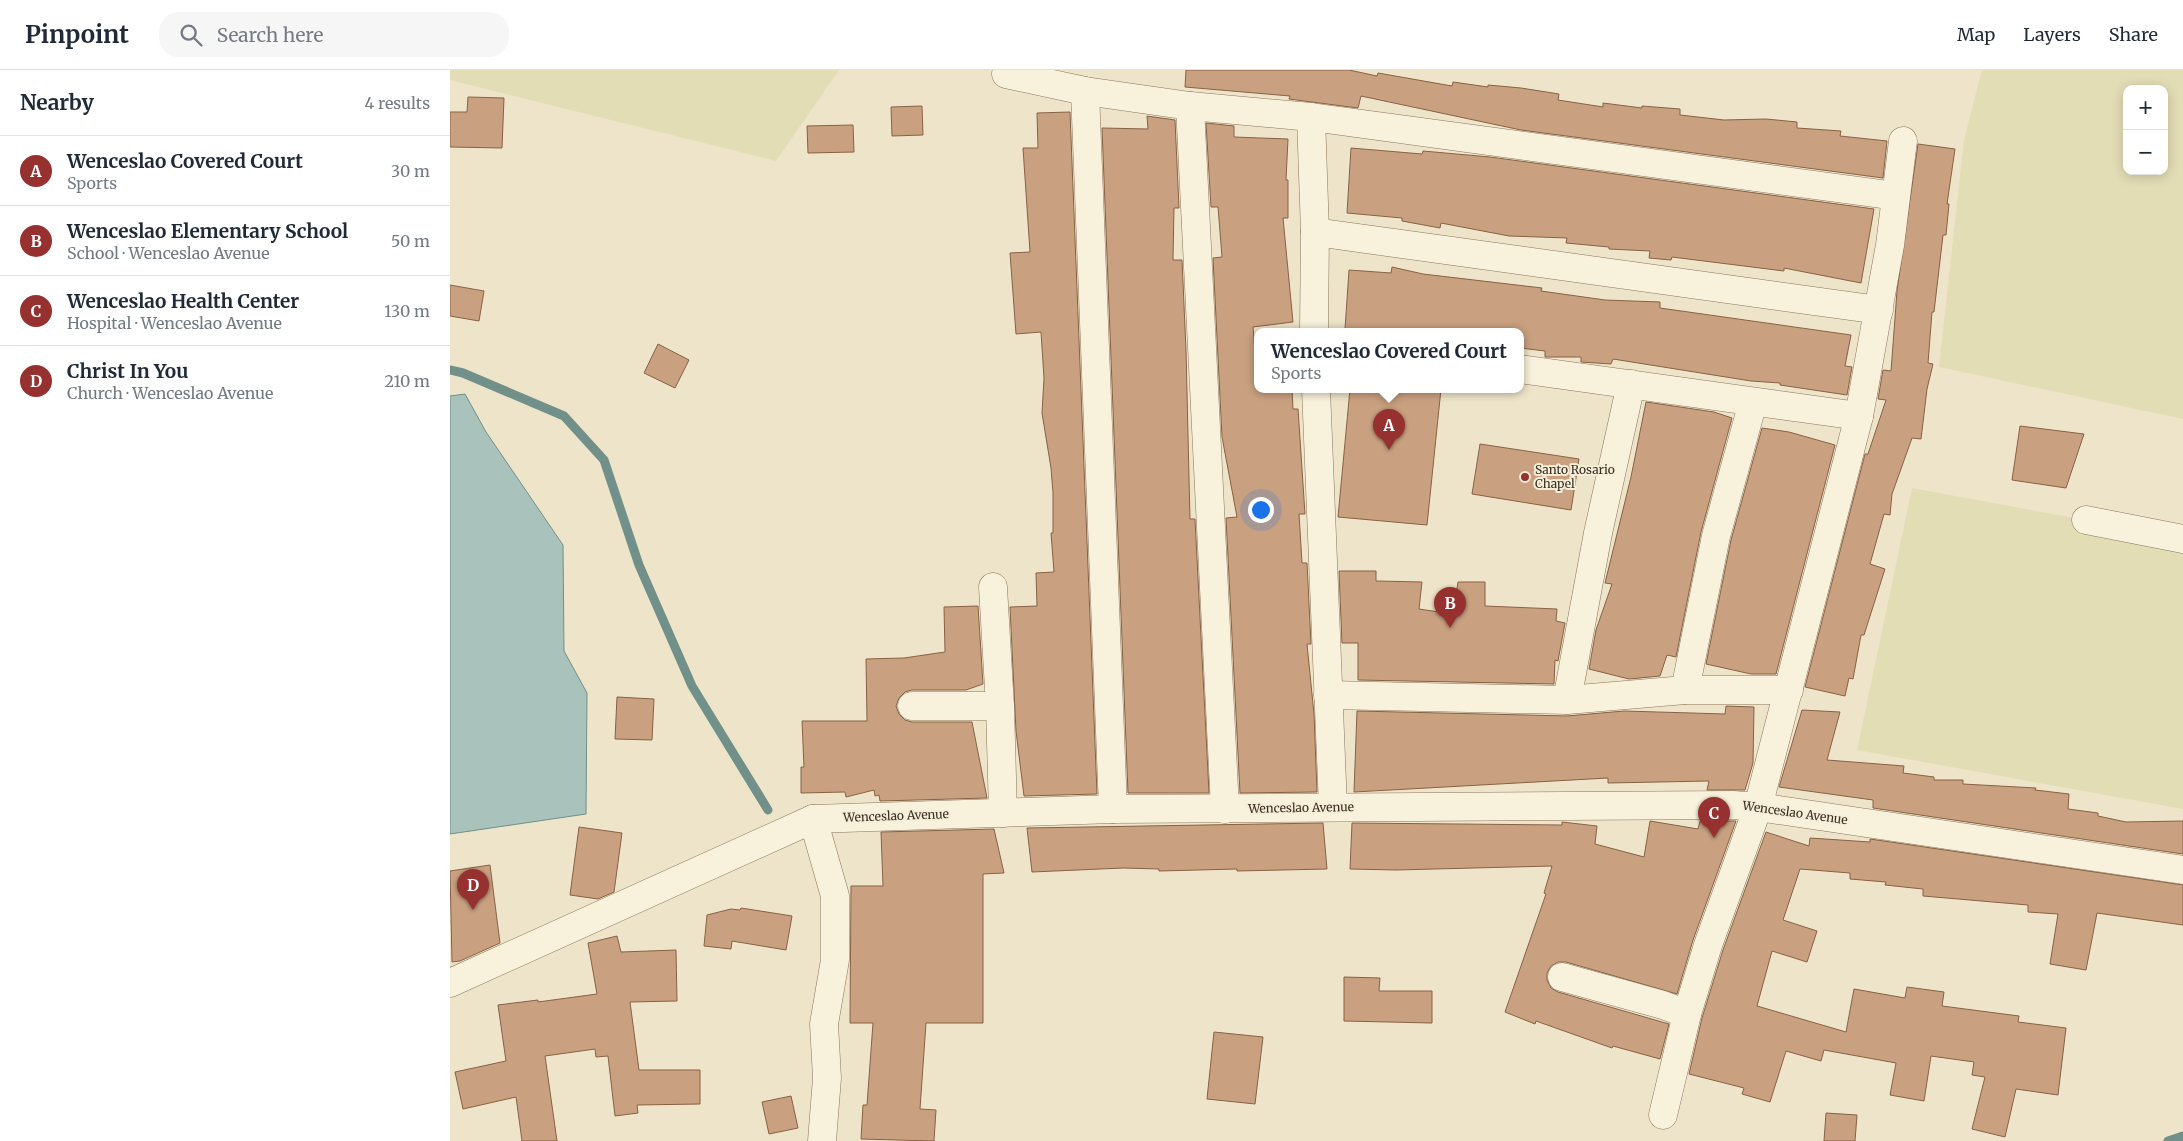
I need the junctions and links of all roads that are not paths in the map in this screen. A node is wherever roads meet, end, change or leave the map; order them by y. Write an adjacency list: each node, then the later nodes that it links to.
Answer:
1 (1006, 74): 2 (street)
2 (1085, 91): 3 (street); 26 (street)
3 (1190, 106): 4 (street); 27 (street)
4 (1311, 117): 6 (street); 7 (street)
5 (1903, 141): 6 (street)
6 (1896, 196): 8 (street)
7 (1315, 232): 8 (street); 9 (street)
8 (1879, 310): 14 (street)
9 (1314, 328)
10 (1524, 370): 11 (street)
11 (1631, 384): 13 (street); 21 (street)
12 (1316, 393): 20 (street)
13 (1753, 402): 14 (street); 18 (street)
14 (1859, 416): 19 (street)
15 (2086, 520): 16 (street)
16 (2183, 538)
17 (993, 587): 23 (street)
18 (1685, 690): 19 (street); 21 (street)
19 (1789, 690): 25 (street)
20 (1328, 695): 21 (street); 24 (street)
21 (1567, 700)
22 (912, 706): 23 (street)
23 (1000, 706): 28 (street)
24 (1334, 807): 25 (street, Wenceslao Avenue); 27 (street, Wenceslao Avenue)
25 (1758, 807): 30 (street, Wenceslao Avenue); 33 (street)
26 (1113, 808): 27 (street, Wenceslao Avenue); 28 (street, Wenceslao Avenue)
27 (1225, 809)
28 (1003, 813): 29 (street, Wenceslao Avenue)
29 (813, 819): 32 (street, Wenceslao Avenue); 35 (street)
30 (2183, 870)
31 (1562, 977): 33 (street)
32 (450, 983)
33 (1687, 1014): 34 (street)
34 (1662, 1115)
35 (822, 1141)

